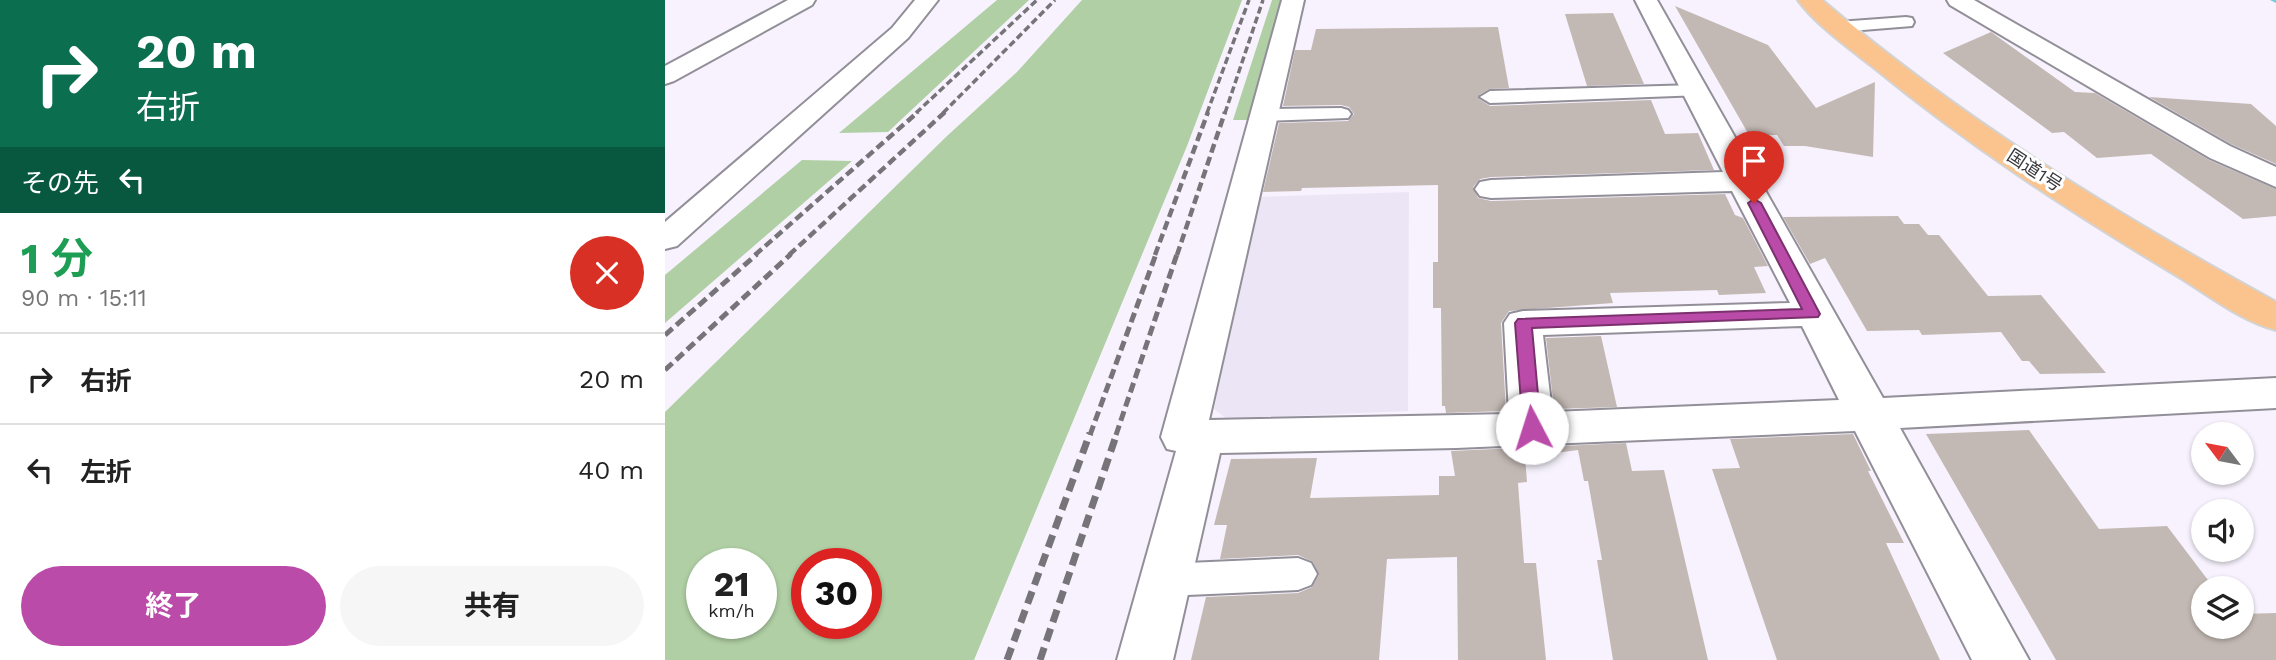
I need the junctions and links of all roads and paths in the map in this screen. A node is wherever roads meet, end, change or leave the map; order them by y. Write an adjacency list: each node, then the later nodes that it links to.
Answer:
1 (804, 0): 9 (street)
2 (927, 0): 17 (street)
3 (1293, 0): 13 (street)
4 (1646, 0): 10 (street)
5 (1809, 0): 8 (highway, 国道1号)
6 (1958, 0): 14 (street)
7 (1906, 22): 8 (lane)
8 (1838, 27): 19 (highway, 国道1号)
9 (665, 76)
10 (1695, 92): 11 (lane); 15 (street)
11 (1490, 97)
12 (1341, 114): 13 (lane)
13 (1263, 115): 23 (street)
14 (2276, 178)
15 (1742, 181): 16 (street); 18 (street)
16 (1491, 189)
17 (665, 239)
18 (1813, 314): 21 (street); 22 (street)
19 (2276, 318)
20 (2276, 393): 21 (street)
21 (1868, 415): 22 (street); 27 (street)
22 (1532, 428): 23 (street)
23 (1202, 437): 25 (street)
24 (1298, 574): 25 (lane)
25 (1165, 580): 26 (street)
26 (1145, 660)
27 (2001, 660)

